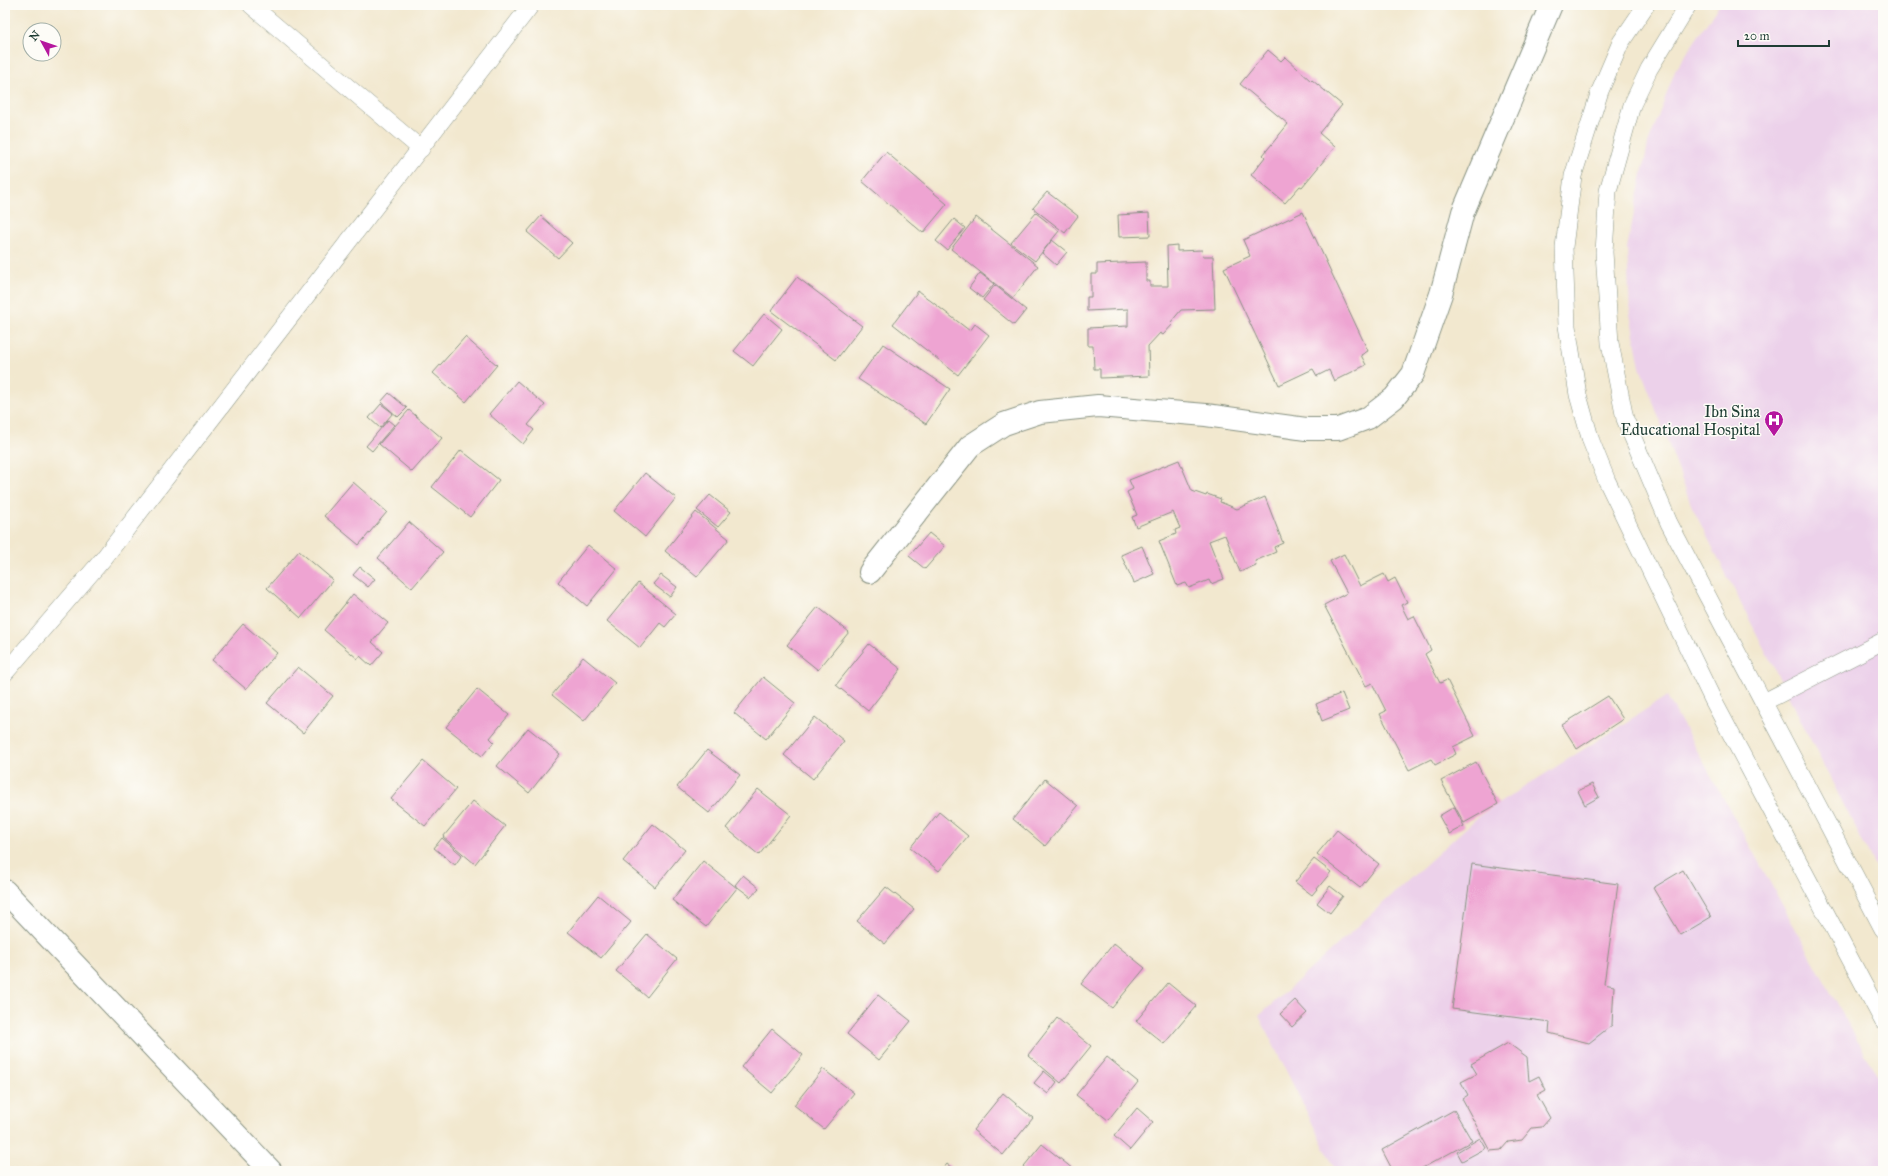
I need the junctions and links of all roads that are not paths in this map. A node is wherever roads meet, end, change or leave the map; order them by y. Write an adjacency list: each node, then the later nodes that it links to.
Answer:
1 (251, 5): 6 (lane)
2 (531, 5): 6 (lane)
3 (1551, 5): 7 (street)
4 (1646, 5): 13 (lane)
5 (1688, 5): 10 (lane)
6 (421, 149): 9 (lane)
7 (870, 572)
8 (1883, 641): 10 (lane)
9 (5, 673)
10 (1764, 702): 12 (lane)
11 (5, 891): 14 (street)
12 (1883, 929)
13 (1883, 1021)
14 (271, 1171)

